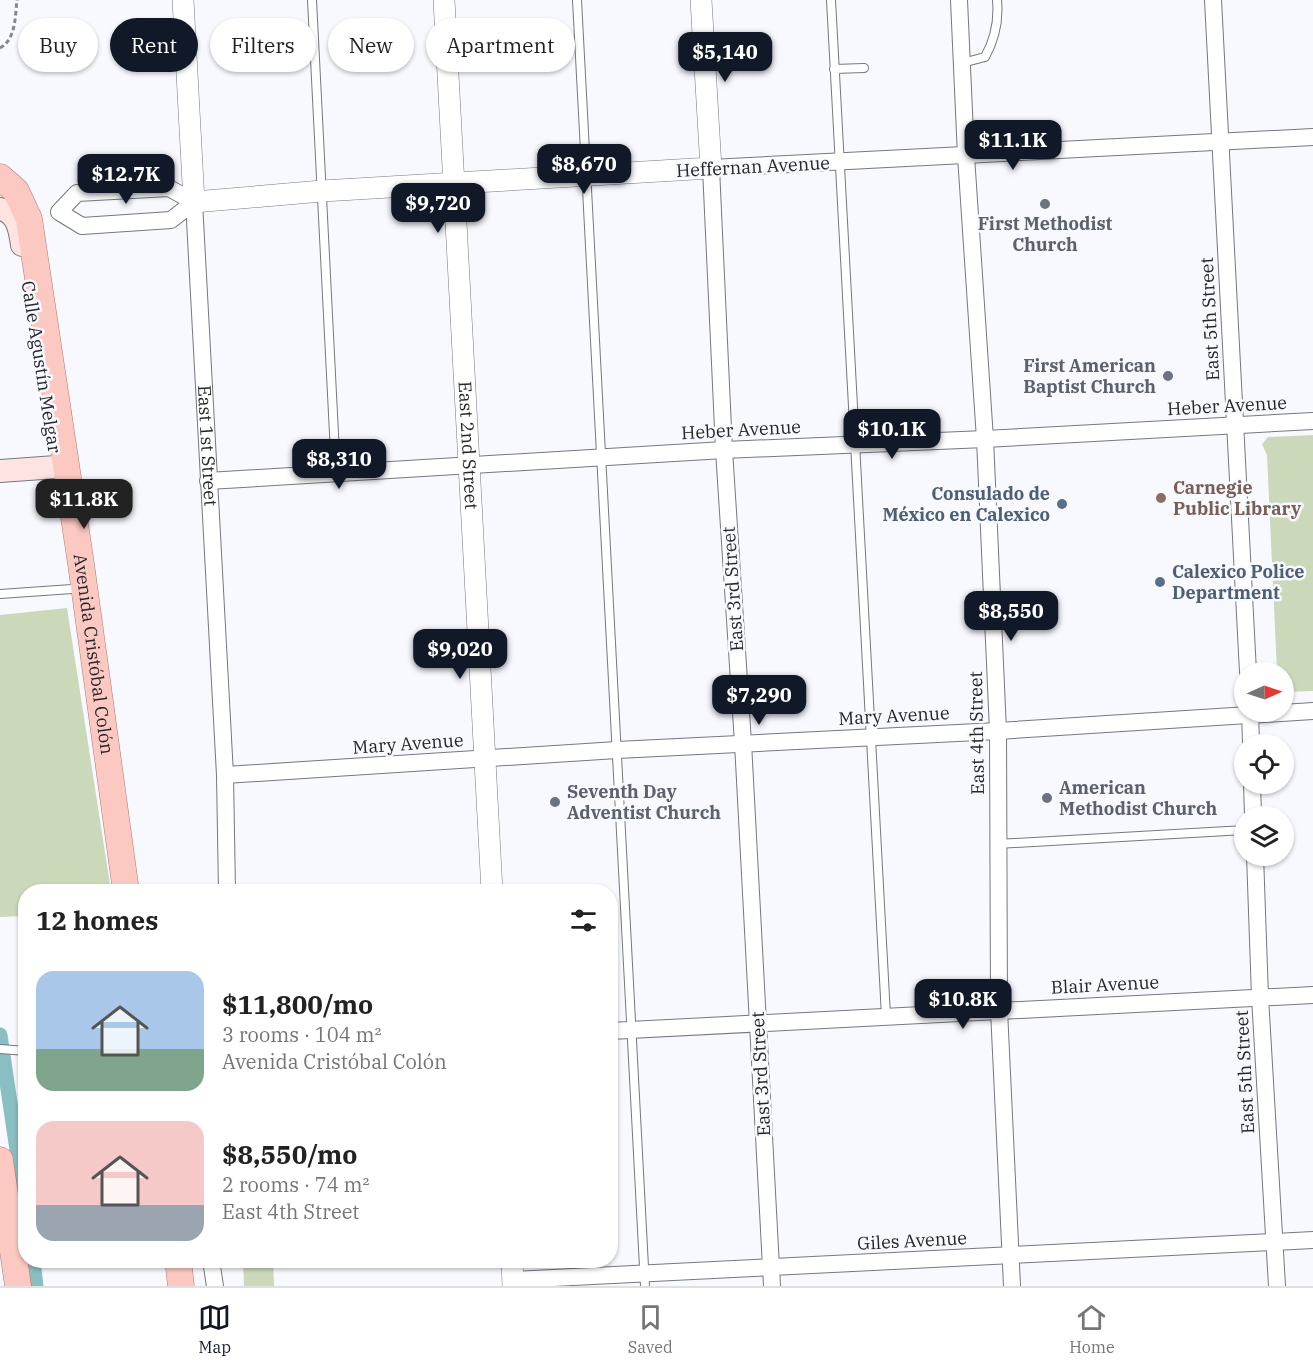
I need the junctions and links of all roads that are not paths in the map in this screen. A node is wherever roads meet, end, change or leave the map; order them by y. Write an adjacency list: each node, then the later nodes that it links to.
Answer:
1 (183, 0): 22 (street, East 1st Street)
2 (312, 0): 21 (lane)
3 (444, 0): 20 (street, East 2nd Street)
4 (577, 0): 18 (lane)
5 (701, 0): 17 (street, East 3rd Street)
6 (831, 0): 12 (lane)
7 (959, 0): 10 (street, East 4th Street)
8 (997, 0): 10 (lane)
9 (1213, 0): 14 (street, East 5th Street)
10 (962, 63): 15 (street, East 4th Street)
11 (864, 68): 12 (lane)
12 (834, 69): 16 (lane)
13 (1313, 137): 14 (street, Heffernan Avenue)
14 (1220, 141): 15 (street, Heffernan Avenue); 25 (street, East 5th Street)
15 (966, 156): 16 (street, Heffernan Avenue); 26 (street, East 4th Street)
16 (839, 162): 17 (street, Heffernan Avenue); 27 (lane)
17 (711, 168): 18 (street, Heffernan Avenue); 28 (street, East 3rd Street)
18 (586, 175): 20 (street, Heffernan Avenue); 29 (lane)
19 (0, 177): 51 (main road, Avenida Cristóbal Colón)
20 (455, 183): 21 (street, Heffernan Avenue); 30 (street, East 2nd Street)
21 (322, 191): 22 (street, Heffernan Avenue); 33 (lane)
22 (194, 202): 22 (street); 34 (street, East 1st Street)
23 (0, 209): 31 (main road, Calle Agustín Melgar)
24 (1313, 421): 25 (street, Heber Avenue)
25 (1236, 425): 26 (street, Heber Avenue); 37 (street, East 5th Street)
26 (985, 439): 27 (street, Heber Avenue); 41 (street, East 4th Street)
27 (854, 444): 28 (street, Heber Avenue); 42 (lane)
28 (724, 450): 29 (street, Heber Avenue); 43 (street, East 3rd Street)
29 (601, 458): 30 (street, Heber Avenue); 44 (lane)
30 (468, 466): 33 (street, Heber Avenue); 45 (street, East 2nd Street)
31 (56, 467): 32 (main road); 35 (main road, Calle Agustín Melgar)
32 (0, 471)
33 (336, 473): 34 (street, Heber Avenue)
34 (208, 481): 46 (street, East 1st Street)
35 (72, 589): 36 (lane); 50 (main road, Calle Agustín Melgar)
36 (0, 594)
37 (1248, 662)
38 (1313, 711): 39 (street, Mary Avenue)
39 (1294, 712)
40 (1234, 714): 41 (street, Mary Avenue)
41 (998, 731): 42 (street, Mary Avenue); 48 (street, East 4th Street)
42 (872, 736): 43 (street, Mary Avenue); 57 (lane)
43 (743, 743): 44 (street, Mary Avenue); 58 (street, East 3rd Street)
44 (617, 750): 45 (street, Mary Avenue); 59 (lane)
45 (484, 758): 46 (street, Mary Avenue); 53 (street, East 2nd Street)
46 (225, 775): 52 (street, East 1st Street)
47 (1234, 832): 48 (lane)
48 (998, 844): 56 (street, East 4th Street)
49 (1255, 866): 55 (street, East 5th Street)
50 (115, 884)
51 (125, 884)
52 (227, 884)
53 (492, 884)
54 (1313, 995): 55 (street, Blair Avenue)
55 (1260, 997): 56 (street, Blair Avenue); 65 (street, East 5th Street)
56 (999, 1010): 57 (street, Blair Avenue); 66 (street, East 4th Street)
57 (886, 1016): 58 (street, Blair Avenue)
58 (759, 1023): 59 (street, Blair Avenue); 70 (street, East 3rd Street)
59 (631, 1030): 60 (street, Blair Avenue); 72 (lane)
60 (618, 1031)
61 (0, 1050): 62 (lane)
62 (18, 1051)
63 (0, 1160): 73 (main road)
64 (1313, 1240): 65 (street, Giles Avenue)
65 (1275, 1242): 66 (street, Giles Avenue); 78 (street, East 5th Street)
66 (1010, 1255): 70 (street, Giles Avenue); 77 (street, East 4th Street)
67 (173, 1268): 74 (main road)
68 (179, 1268): 74 (main road)
69 (212, 1268): 75 (street)
70 (771, 1268): 72 (street, Giles Avenue); 76 (street, East 3rd Street)
71 (513, 1275): 72 (street, Giles Avenue)
72 (645, 1280)
73 (18, 1286)
74 (181, 1286)
75 (215, 1286)
76 (772, 1286)
77 (1012, 1286)
78 (1277, 1286)

